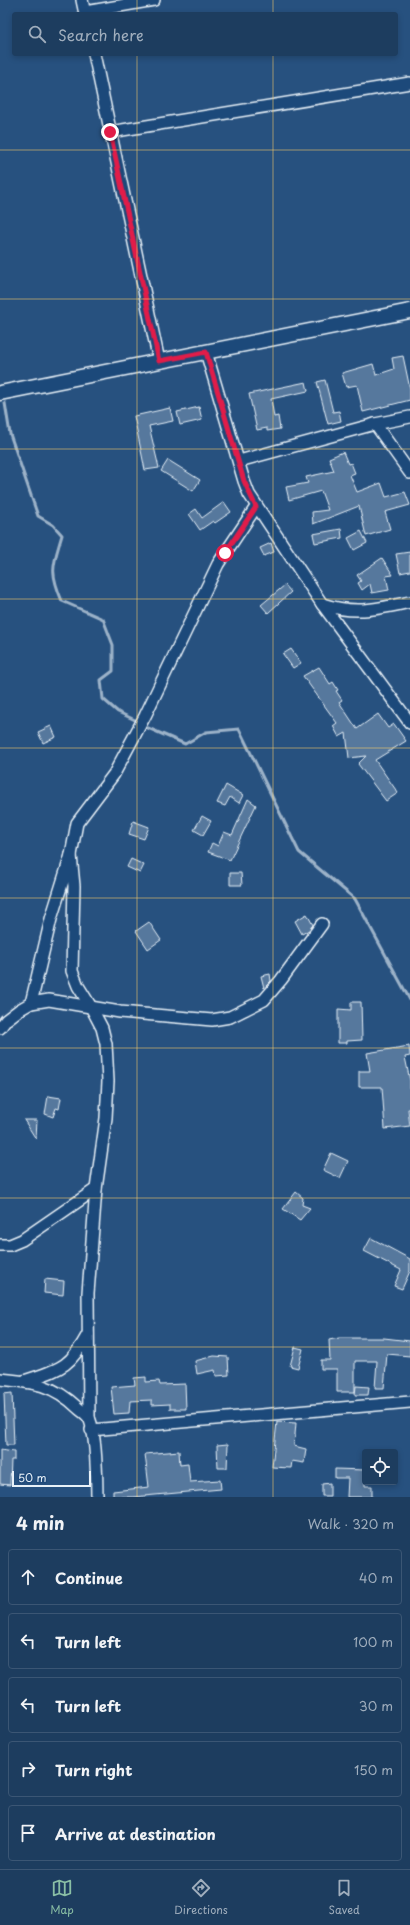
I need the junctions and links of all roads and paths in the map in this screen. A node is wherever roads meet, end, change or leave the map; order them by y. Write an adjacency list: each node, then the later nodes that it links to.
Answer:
1 (82, 0): 3 (street)
2 (154, 0): 4 (street)
3 (85, 12)
4 (90, 12)
5 (94, 56): 7 (street)
6 (410, 83): 7 (street)
7 (110, 132): 10 (street)
8 (410, 311): 9 (street)
9 (206, 352): 10 (street); 14 (street)
10 (159, 361): 11 (street)
11 (0, 392)
12 (410, 417): 13 (street)
13 (375, 424): 14 (street); 15 (street)
14 (239, 462): 16 (street)
15 (410, 473)
16 (256, 507): 18 (street); 20 (street)
17 (410, 602): 18 (street)
18 (322, 604): 19 (street)
19 (410, 723)
20 (71, 855): 22 (street); 23 (street)
21 (322, 924): 23 (street)
22 (31, 1002): 23 (street); 24 (street)
23 (91, 1006): 25 (street)
24 (0, 1028)
25 (96, 1189): 26 (street); 27 (street)
26 (0, 1245)
27 (89, 1332): 29 (street); 31 (street)
28 (0, 1379): 29 (street)
29 (24, 1381): 31 (street)
30 (410, 1402): 32 (street)
31 (89, 1418): 32 (street)
32 (91, 1430): 33 (street)
33 (97, 1497)

